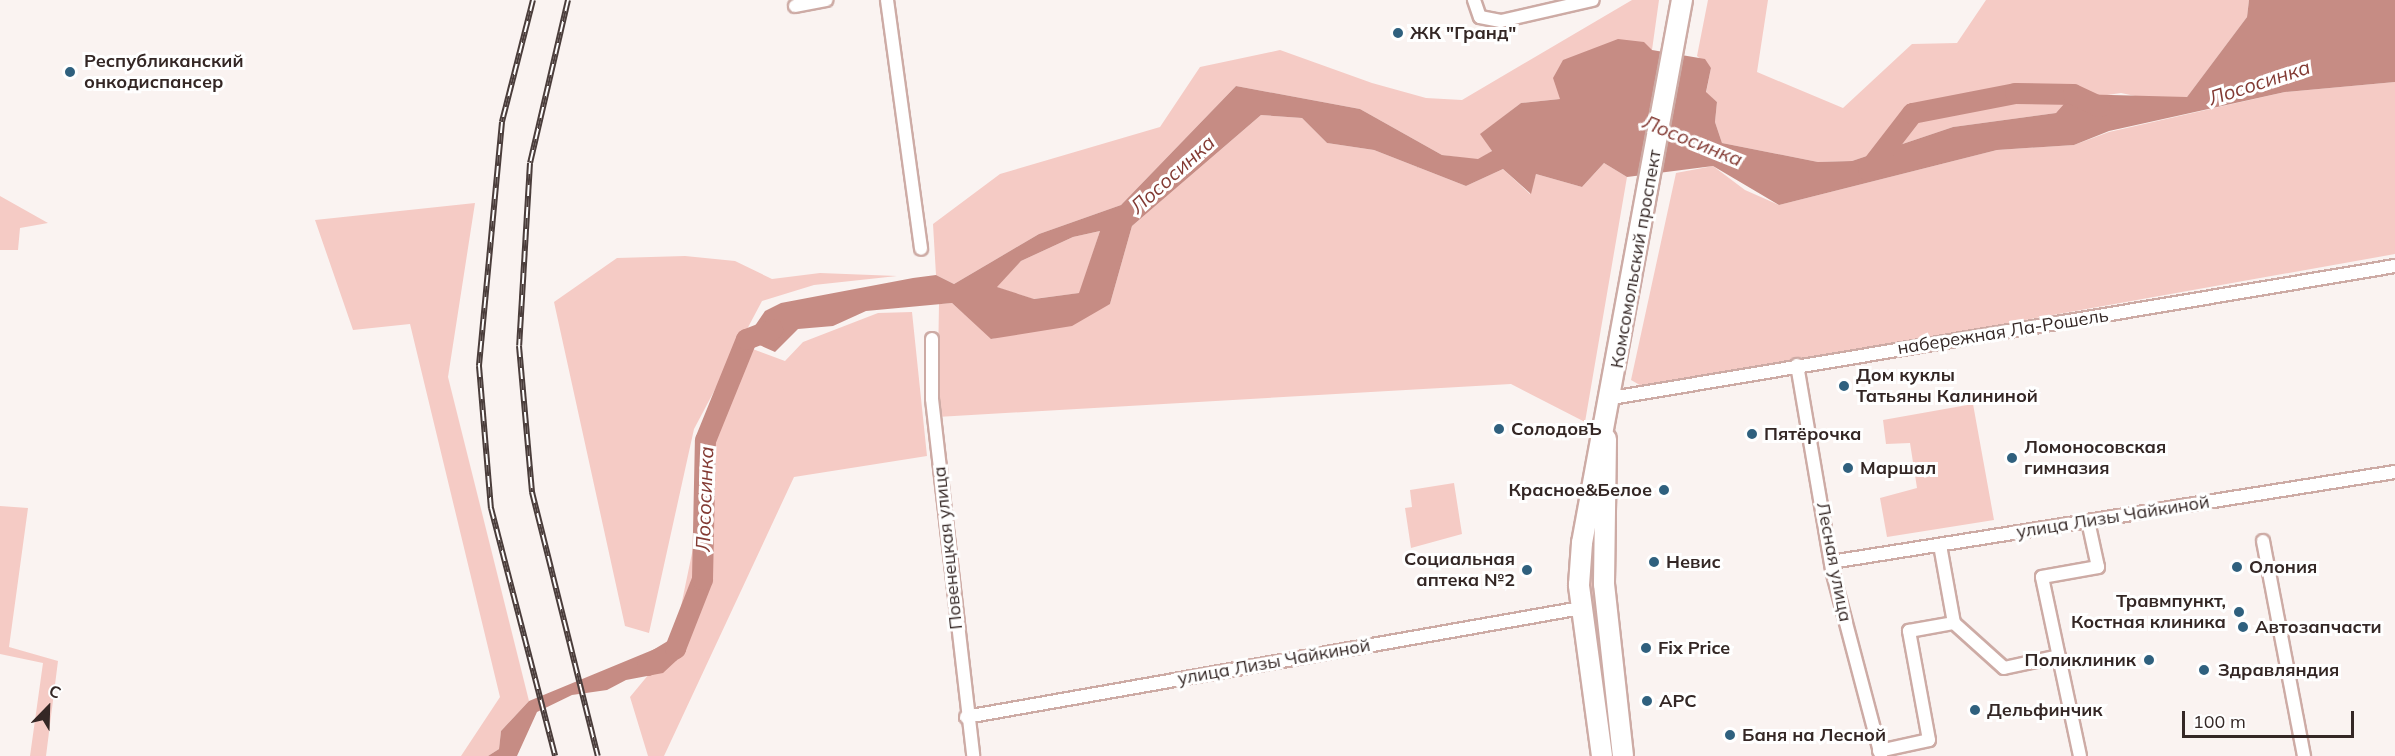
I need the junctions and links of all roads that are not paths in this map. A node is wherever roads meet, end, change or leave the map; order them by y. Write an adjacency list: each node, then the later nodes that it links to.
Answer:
1 (826, 0): 5 (street)
2 (887, 0): 7 (street)
3 (1474, 0): 4 (street)
4 (1593, 0)
5 (795, 6)
6 (1680, 9): 11 (main road, Комсомольский проспект)
7 (921, 249)
8 (2395, 266): 10 (street, набережная Ла-Рошель)
9 (932, 339): 23 (street, Повенецкая улица)
10 (1797, 365): 11 (street, набережная Ла-Рошель); 19 (street, Лесная улица)
11 (1612, 398): 12 (main road, Комсомольский проспект)
12 (1606, 430): 15 (main road, Комсомольский проспект); 16 (main road, Комсомольский проспект)
13 (2395, 472): 14 (street, улица Лизы Чайкиной)
14 (2088, 521): 18 (street, улица Лизы Чайкиной); 22 (street)
15 (1584, 529): 16 (street); 20 (main road, Комсомольский проспект)
16 (1606, 529): 27 (main road, Комсомольский проспект)
17 (2263, 541): 29 (street)
18 (1940, 544): 19 (street, улица Лизы Чайкиной); 21 (street)
19 (1831, 562): 24 (street, Лесная улица)
20 (1581, 608): 23 (street, улица Лизы Чайкиной); 26 (main road, Комсомольский проспект)
21 (1954, 623): 22 (street); 24 (street)
22 (2059, 656): 28 (street)
23 (966, 717): 25 (street, Повенецкая улица)
24 (1880, 753)
25 (973, 756)
26 (1602, 756)
27 (1623, 756)
28 (2080, 756)
29 (2304, 756)

